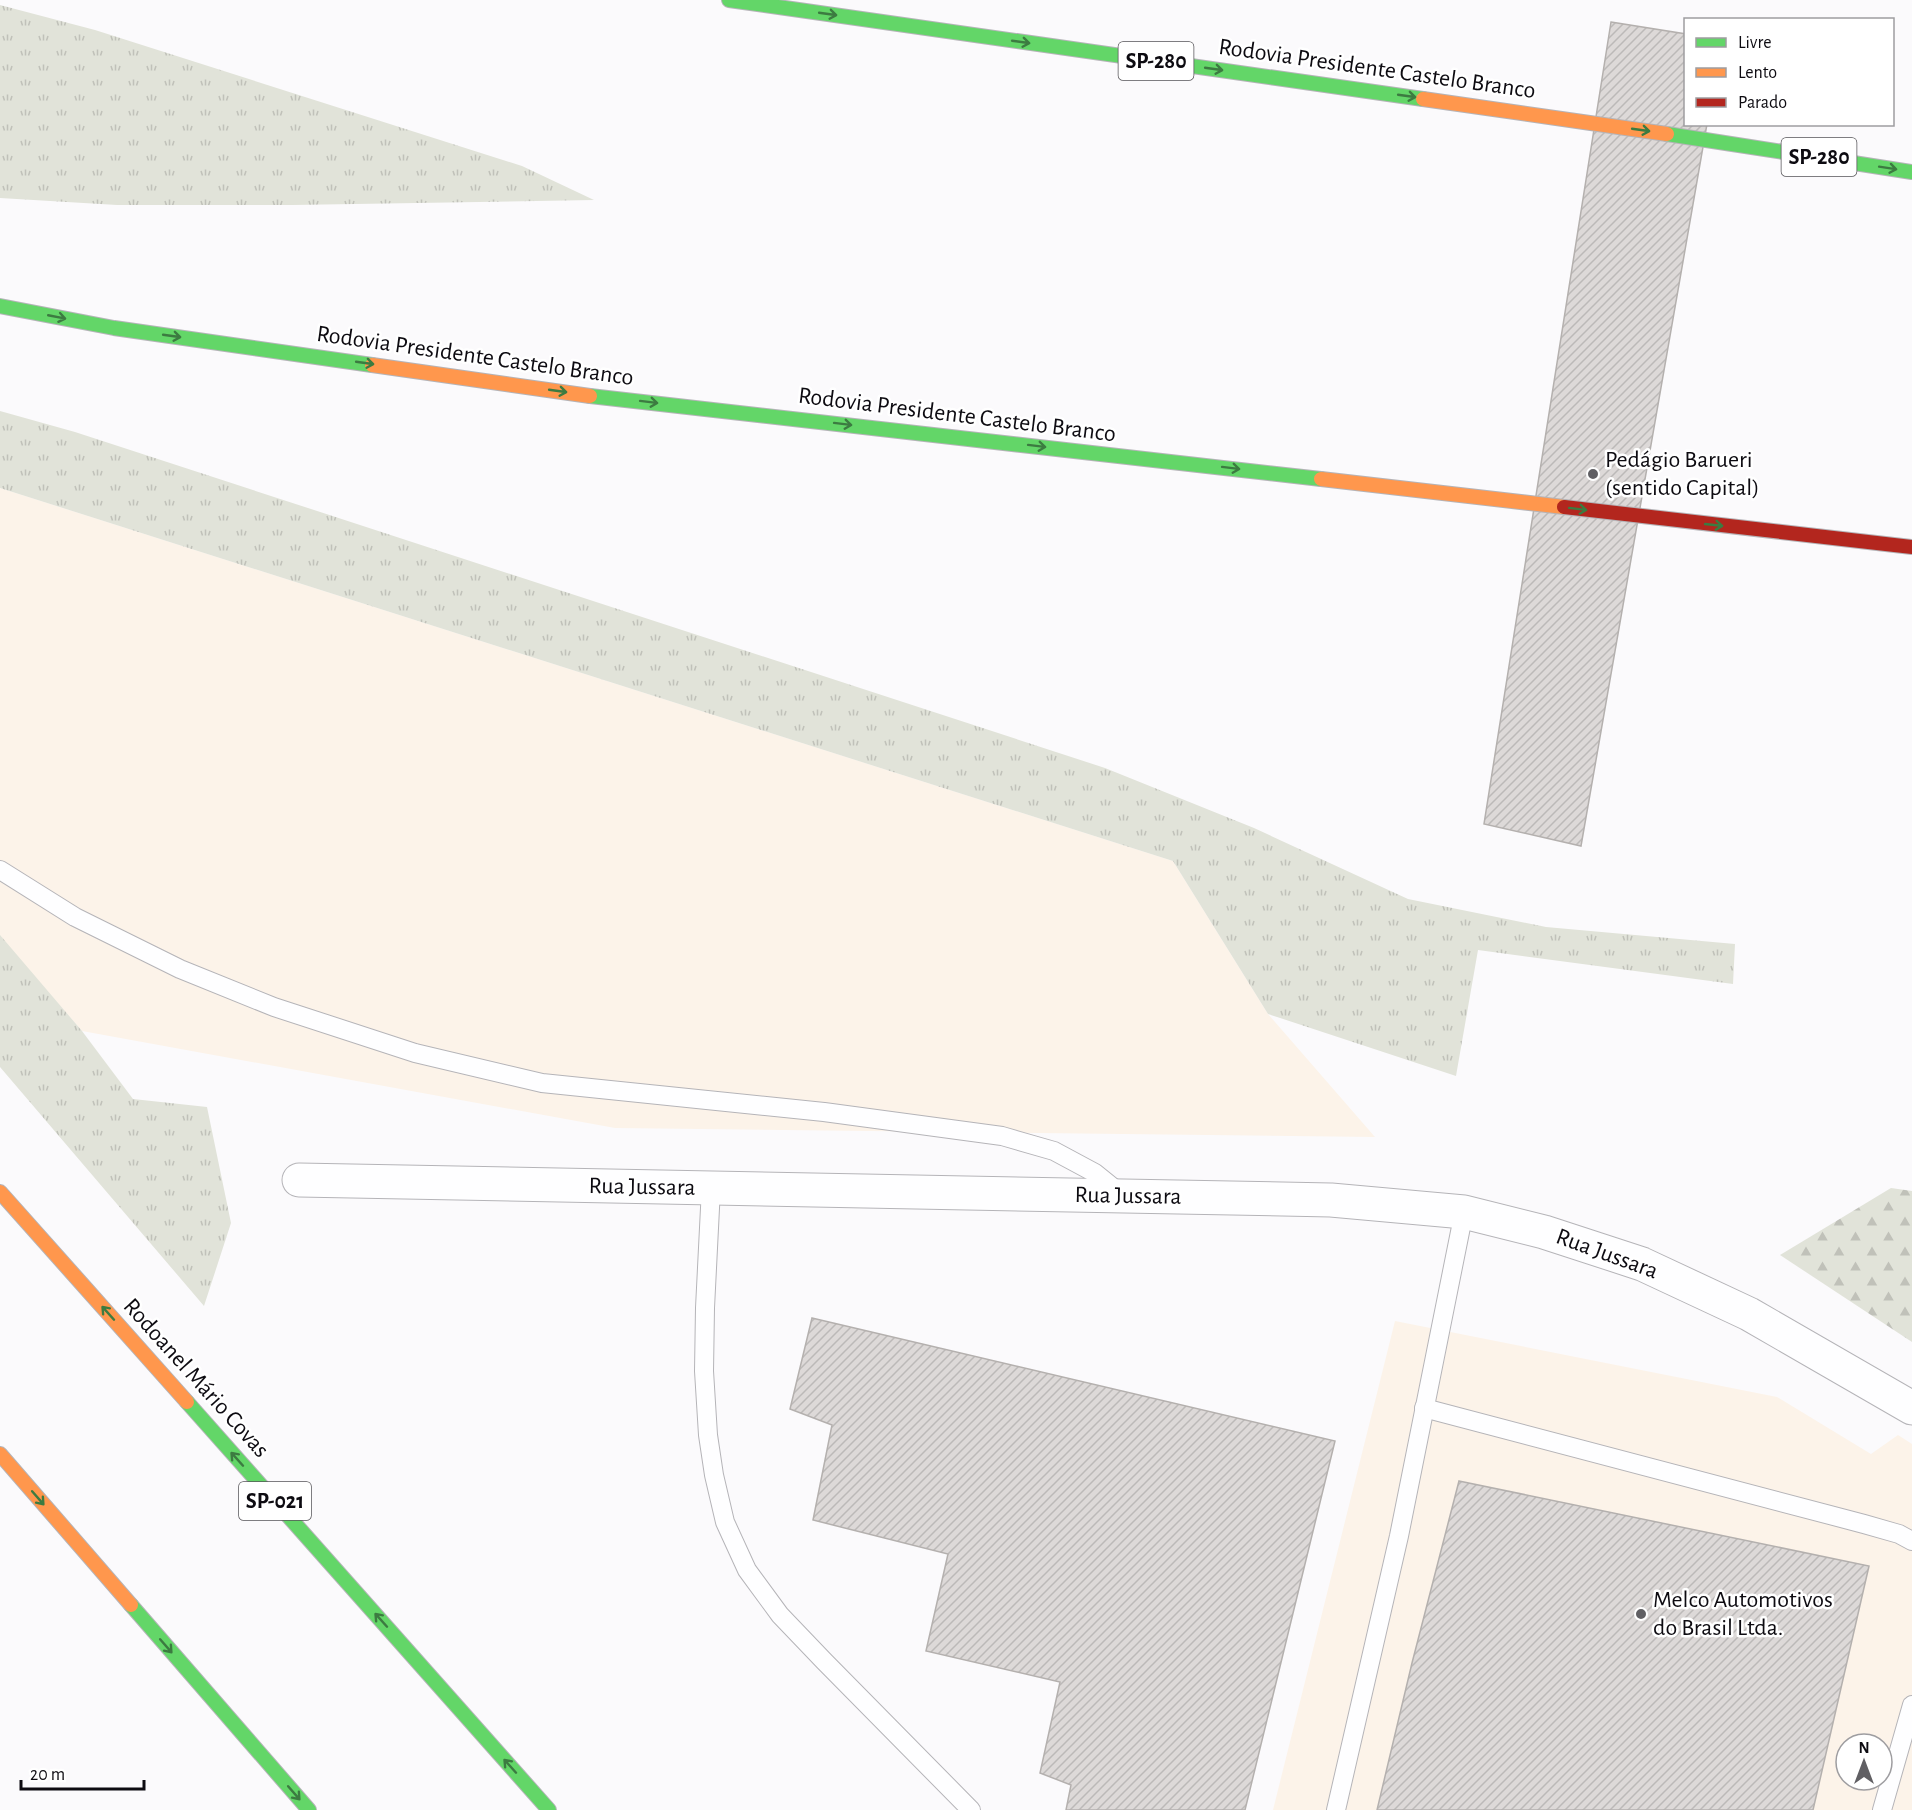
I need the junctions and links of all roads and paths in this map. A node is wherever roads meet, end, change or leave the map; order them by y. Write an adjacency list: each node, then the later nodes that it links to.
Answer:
1 (729, 0): 2 (highway, Rodovia Presidente Castelo Branco / SP-280, one-way to 2)
2 (1912, 172)
3 (0, 306): 4 (highway, Rodovia Presidente Castelo Branco, one-way to 4)
4 (1912, 547)
5 (0, 870): 9 (lane)
6 (299, 1180): 7 (street, Rua Jussara)
7 (711, 1188): 9 (street, Rua Jussara); 18 (lane)
8 (0, 1192): 17 (highway, Rodoanel Mário Covas / SP-021, one-way to 8)
9 (1124, 1196): 10 (street, Rua Jussara)
10 (1464, 1212): 11 (lane); 12 (street, Rua Jussara)
11 (1424, 1408): 14 (lane); 19 (lane)
12 (1912, 1408)
13 (0, 1454): 16 (highway, one-way to 16)
14 (1912, 1540)
15 (1912, 1705): 20 (lane)
16 (309, 1810)
17 (549, 1810)
18 (971, 1810)
19 (1336, 1810)
20 (1882, 1810)

